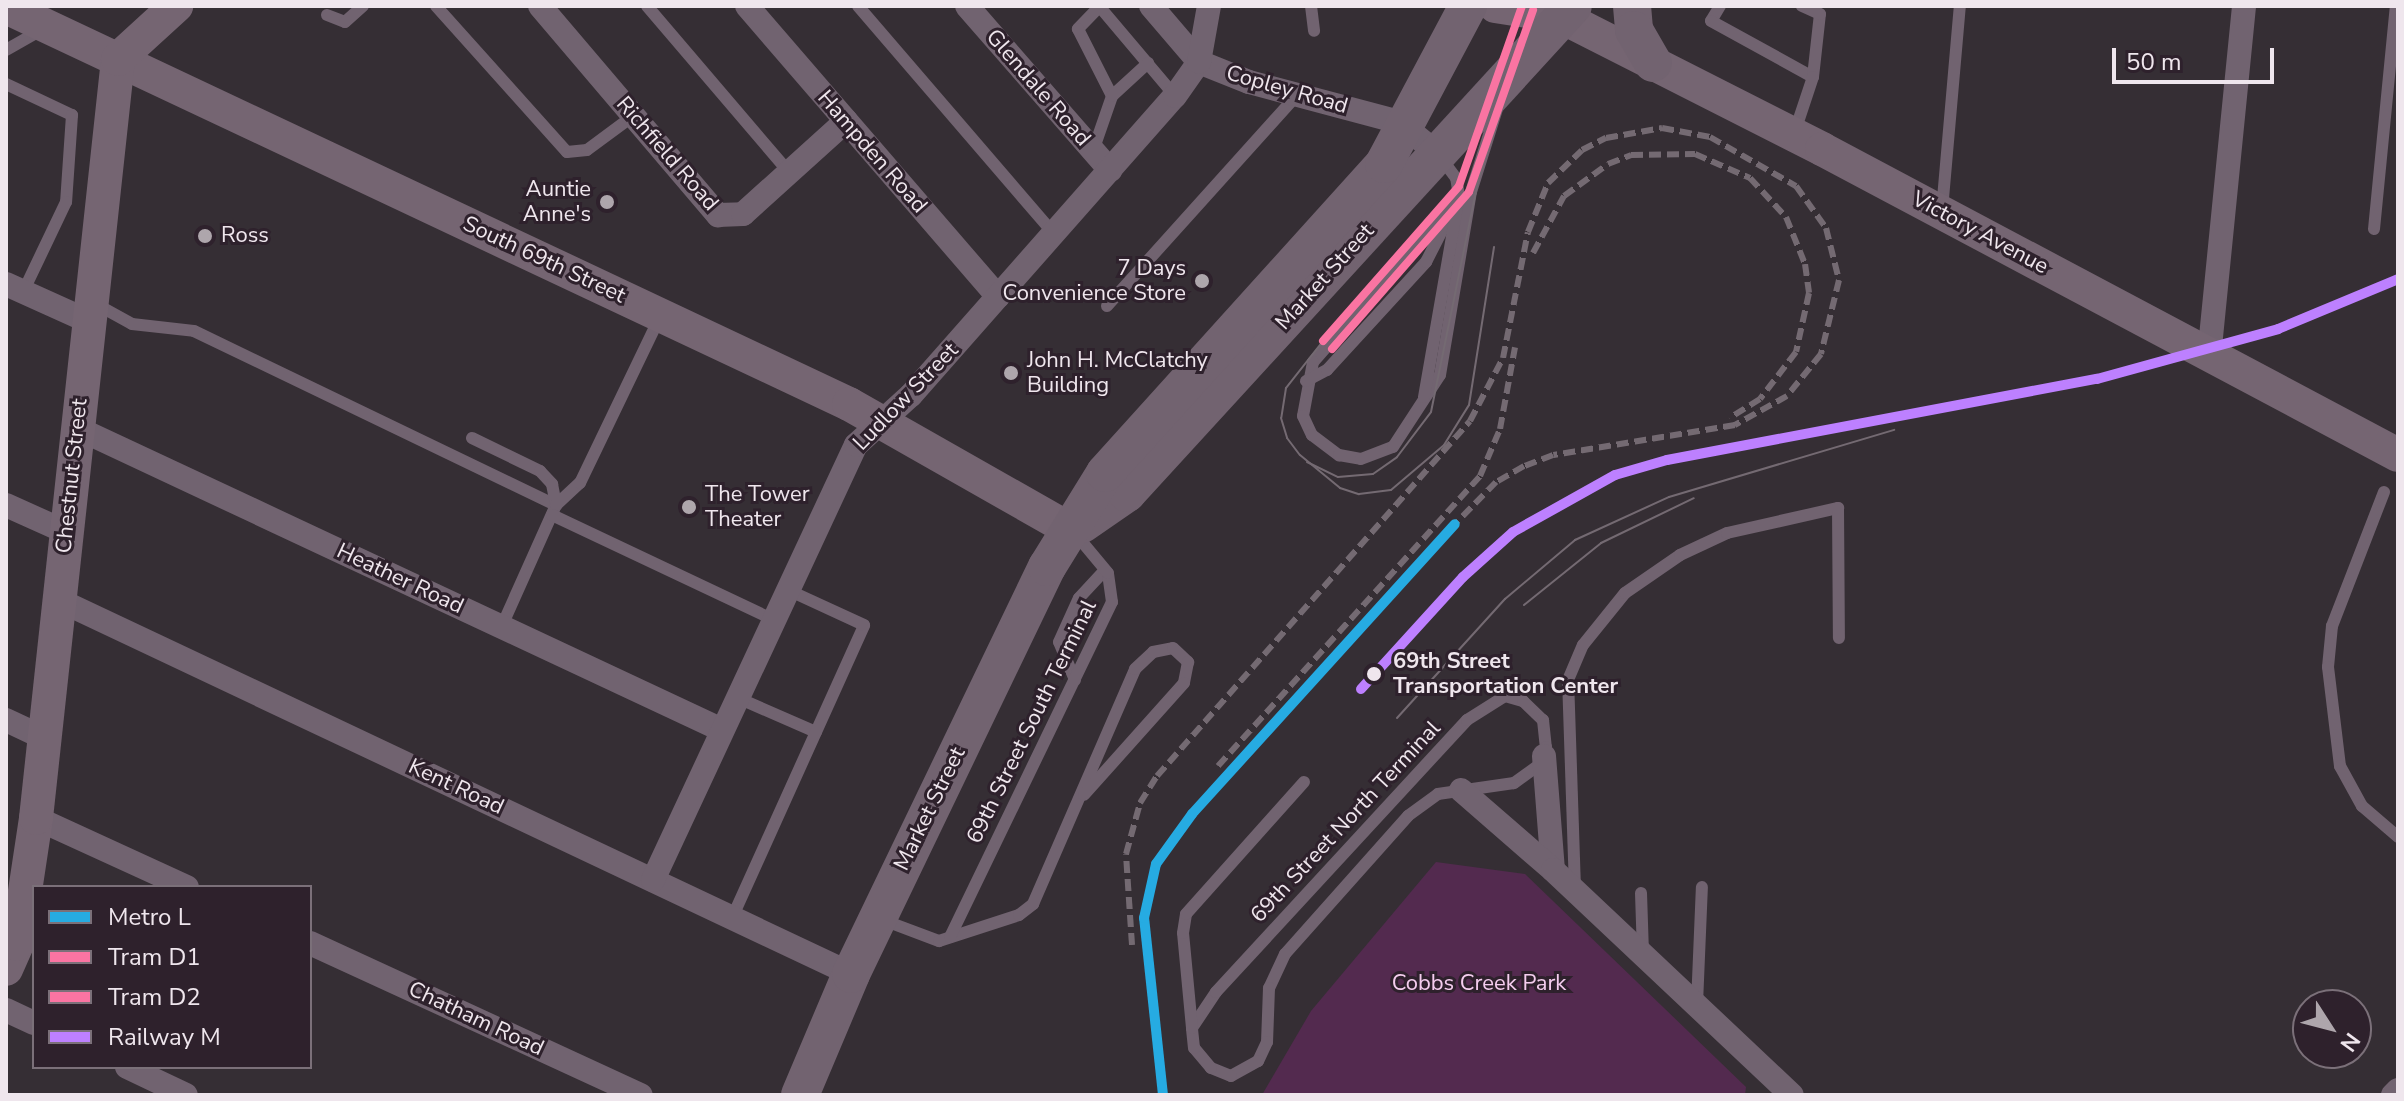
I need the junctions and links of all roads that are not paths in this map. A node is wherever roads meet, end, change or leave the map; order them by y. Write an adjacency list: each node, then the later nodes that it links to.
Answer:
1 (176, 6): 27 (street)
2 (363, 6): 23 (lane)
3 (436, 6): 37 (lane)
4 (540, 6): 37 (street, Richfield Road)
5 (647, 6): 44 (lane)
6 (747, 6): 38 (street, Hampden Road)
7 (858, 6): 48 (lane)
8 (967, 6): 41 (street, Glendale Road)
9 (1100, 6): 29 (lane); 35 (lane)
10 (1151, 6): 28 (street, Copley Road)
11 (1209, 6): 28 (street, Ludlow Street)
12 (1311, 6): 25 (lane)
13 (1468, 6): 39 (main road, Market Street)
14 (1495, 6): 22 (street, Victory Avenue)
15 (1632, 6): 30 (main road)
16 (1720, 6): 32 (lane)
17 (1802, 6): 32 (lane)
18 (1960, 6): 46 (lane)
19 (2244, 6): 54 (street)
20 (2396, 6): 47 (lane)
21 (6, 7): 24 (street, South 69th Street)
22 (1566, 11): 30 (street, Victory Avenue); 31 (main road, Market Street)
23 (327, 15)
24 (47, 26): 26 (lane); 27 (street, South 69th Street)
25 (1314, 31)
26 (6, 50)
27 (118, 59): 52 (street, Chestnut Street); 53 (street, South 69th Street)
28 (1199, 62): 34 (street, Copley Road); 36 (street, Ludlow Street)
29 (1148, 63): 35 (lane); 36 (lane)
30 (1653, 63): 40 (street, Victory Avenue)
31 (1509, 73): 42 (main road, Market Street); 56 (lane)
32 (1813, 77): 40 (lane)
33 (6, 84): 49 (lane)
34 (1297, 95): 39 (street, Copley Road); 51 (lane)
35 (1112, 96): 41 (lane)
36 (1175, 96): 43 (street, Ludlow Street)
37 (633, 116): 44 (street, Richfield Road)
38 (846, 121): 44 (street, Richfield Road); 50 (street, Hampden Road)
39 (1405, 127): 42 (street, Copley Road); 64 (main road, Market Street)
40 (1794, 134): 46 (street, Victory Avenue)
41 (1093, 151): 43 (street, Glendale Road)
42 (1437, 153): 45 (lane); 64 (main road, Market Street)
43 (1110, 170): 48 (street, Ludlow Street)
44 (789, 172)
45 (1459, 196): 55 (lane); 55 (lane); 56 (lane)
46 (1942, 213): 54 (street, Victory Avenue)
47 (2374, 229)
48 (1054, 234): 50 (street, Ludlow Street)
49 (15, 288): 52 (street)
50 (998, 297): 57 (street, Ludlow Street)
51 (1107, 306)
52 (89, 311): 58 (street, Chestnut Street); 63 (lane)
53 (661, 315): 57 (street, South 69th Street); 63 (lane)
54 (2198, 350): 60 (street, Victory Avenue)
55 (1306, 381): 56 (lane)
56 (1424, 397)
57 (882, 423): 64 (street, South 69th Street); 67 (street, Ludlow Street)
58 (77, 428): 65 (street, Chestnut Street); 70 (street, Heather Road)
59 (472, 438): 63 (lane)
60 (2398, 455)
61 (2384, 492): 83 (lane)
62 (6, 505): 65 (street)
63 (554, 510): 69 (lane); 70 (lane)
64 (1073, 531): 66 (lane); 91 (main road, Market Street)
65 (66, 532): 68 (street, Chestnut Street)
66 (1105, 570): 72 (lane, 69th Street South Terminal); 72 (lane)
67 (788, 590): 69 (street, Ludlow Street); 76 (lane)
68 (61, 601): 77 (street, Chestnut Street); 85 (street, Kent Road)
69 (774, 620): 73 (street, Ludlow Street)
70 (502, 626): 75 (street, Heather Road)
71 (1839, 638): 88 (lane)
72 (1075, 680): 92 (lane, 69th Street South Terminal)
73 (738, 698): 75 (street, Ludlow Street); 76 (lane)
74 (6, 720): 77 (street)
75 (722, 730): 85 (street, Ludlow Street)
76 (816, 732): 90 (lane)
77 (44, 738): 82 (street, Chestnut Street)
78 (1544, 756): 80 (lane, 69th Street North Terminal); 84 (street); 100 (lane, 69th Street North Terminal)
79 (1304, 782): 100 (lane)
80 (1461, 790): 84 (street); 100 (lane, 69th Street North Terminal)
81 (1084, 795): 81 (lane); 92 (lane)
82 (36, 818): 86 (street); 94 (street, Chestnut Street)
83 (2398, 837)
84 (1553, 870): 88 (street)
85 (653, 880): 90 (street, Kent Road)
86 (183, 885)
87 (1702, 887): 97 (lane)
88 (1575, 891): 95 (street)
89 (1641, 893): 95 (lane)
90 (732, 918): 96 (street, Kent Road)
91 (878, 918): 92 (lane); 96 (main road, Market Street)
92 (950, 937)
93 (312, 944): 104 (street, Chatham Road)
94 (10, 950)
95 (1643, 956): 97 (street)
96 (851, 974): 105 (main road, Market Street)
97 (1697, 1007): 106 (street)
98 (6, 1010): 99 (street)
99 (32, 1022)
100 (1192, 1028)
101 (131, 1069): 103 (street)
102 (2398, 1090): 107 (street)
103 (186, 1095)
104 (641, 1095)
105 (800, 1095)
106 (1792, 1095)
107 (2393, 1095)

